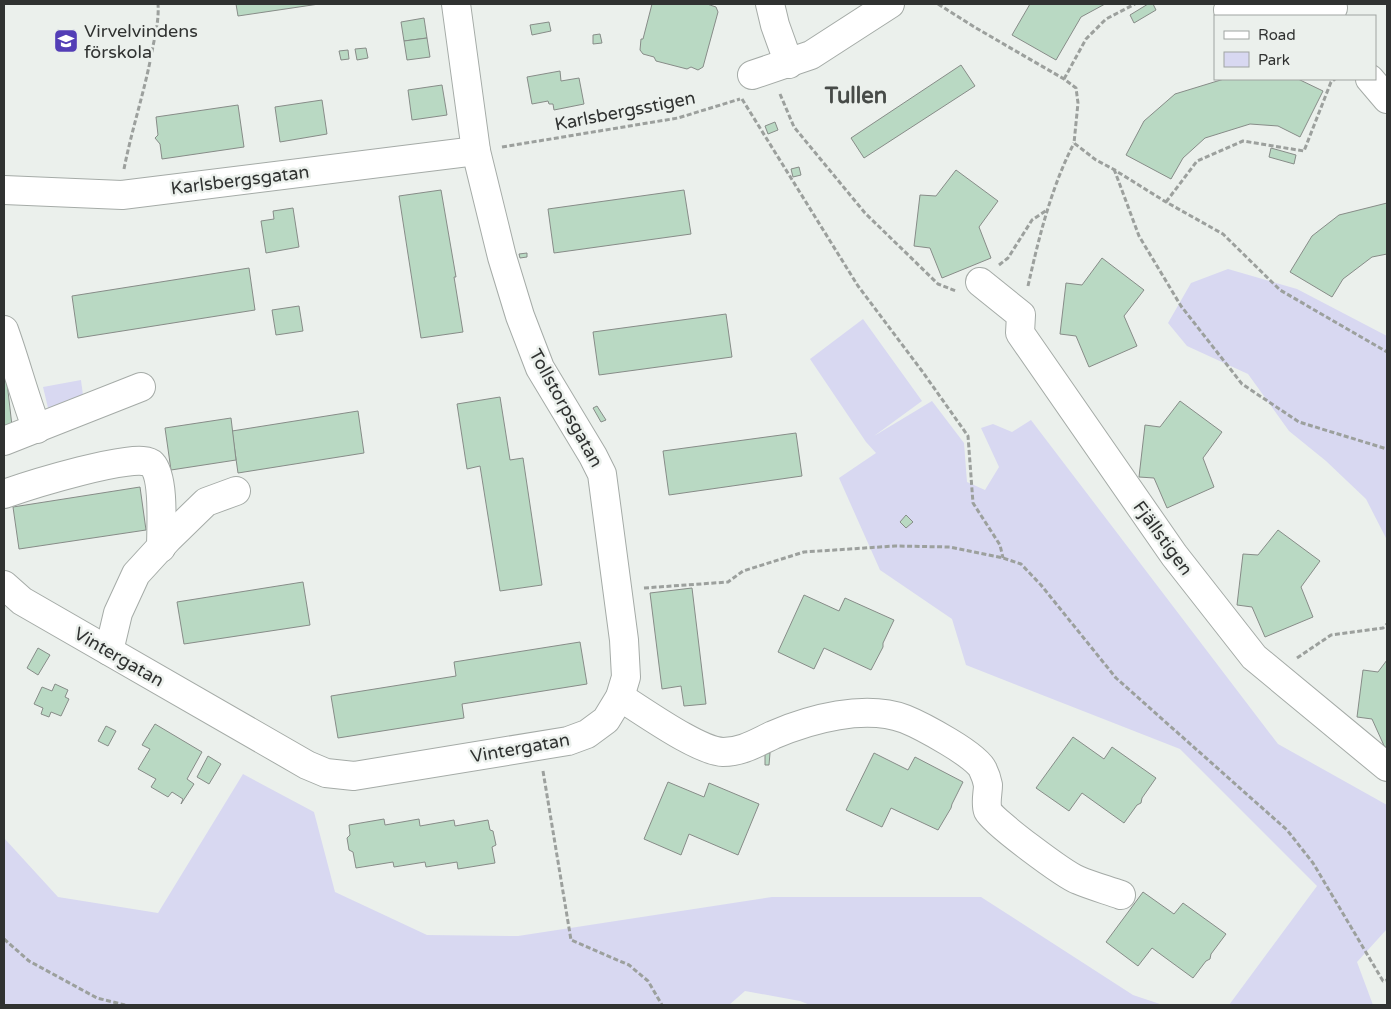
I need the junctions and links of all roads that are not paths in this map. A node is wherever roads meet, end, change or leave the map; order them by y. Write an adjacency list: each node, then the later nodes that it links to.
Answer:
1 (456, 4): 8 (street, Tollstorpsgatan)
2 (770, 4): 3 (street)
3 (890, 4)
4 (1333, 9): 5 (street)
5 (1228, 10)
6 (1371, 80): 7 (street)
7 (1387, 99)
8 (476, 151): 9 (street, Karlsbergsgatan); 20 (street, Tollstorpsgatan)
9 (4, 190)
10 (971, 287): 21 (street, Fjällstigen)
11 (4, 330): 13 (street)
12 (141, 387): 13 (street)
13 (37, 429): 14 (street)
14 (4, 441)
15 (236, 491): 17 (street)
16 (4, 494): 17 (street)
17 (161, 548): 19 (street)
18 (4, 585): 19 (street, Vintergatan)
19 (109, 651): 20 (street, Vintergatan)
20 (620, 698): 22 (street)
21 (1387, 767)
22 (1121, 895)

